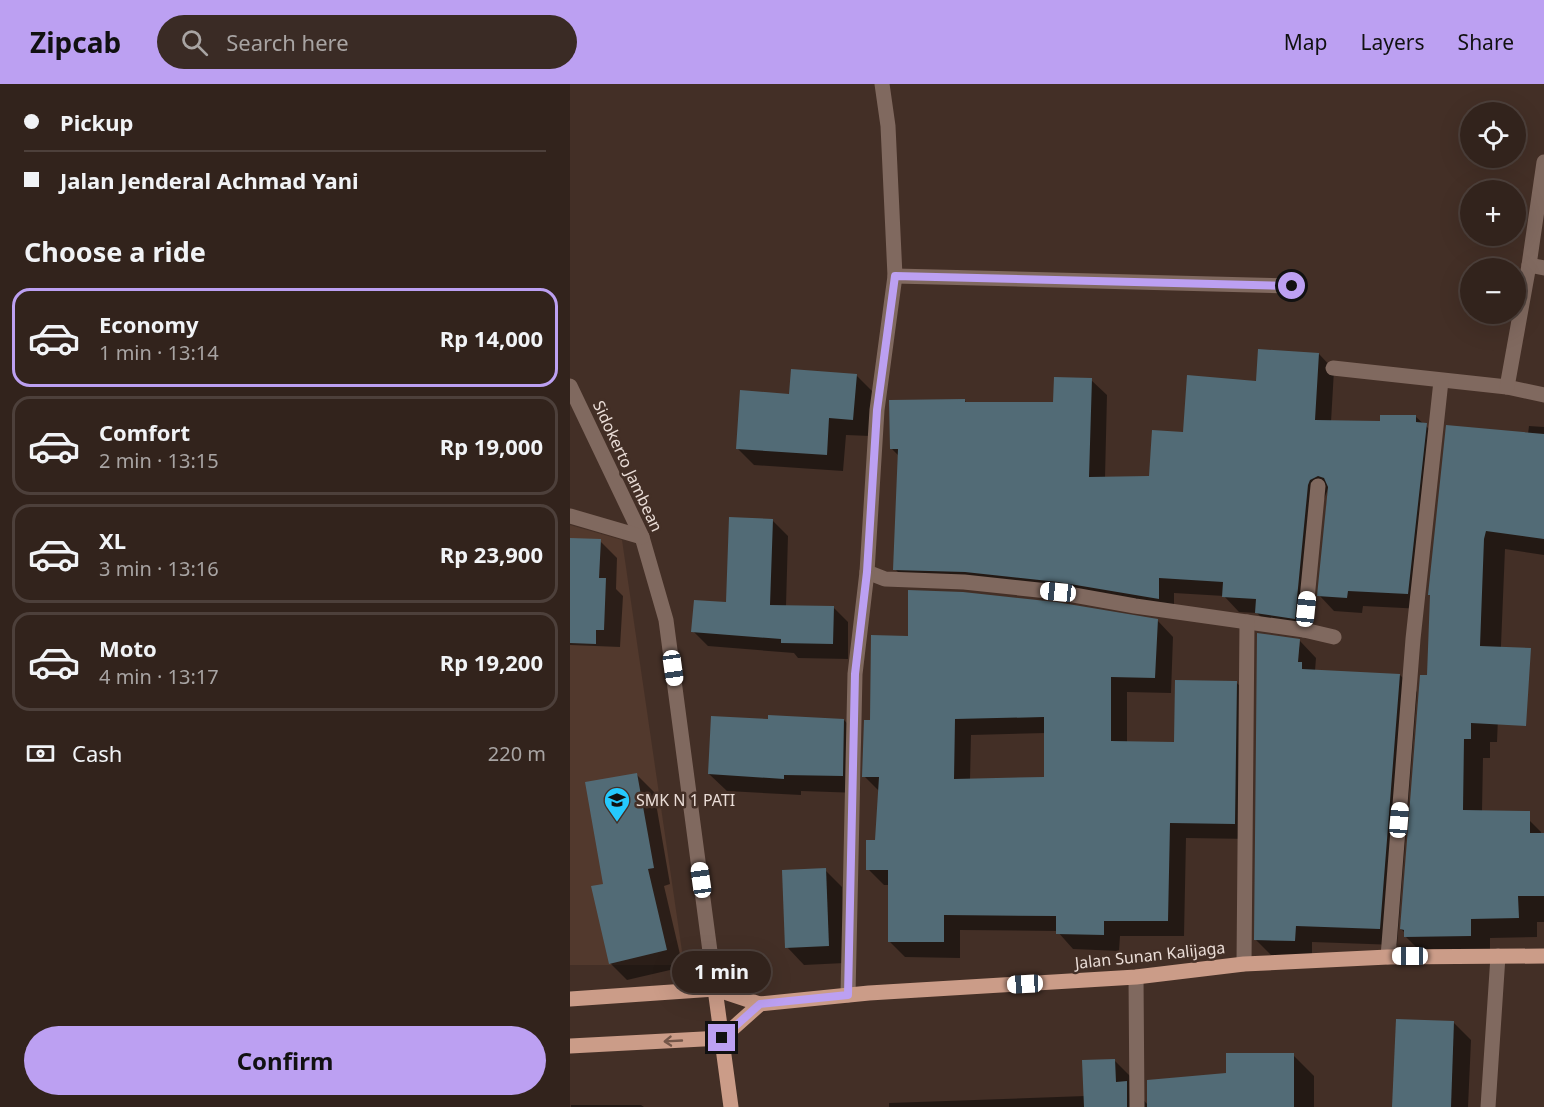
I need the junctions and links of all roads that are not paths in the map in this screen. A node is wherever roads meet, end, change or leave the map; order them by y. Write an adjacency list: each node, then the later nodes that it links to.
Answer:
1 (882, 84): 4 (street)
2 (1544, 162): 3 (street)
3 (1536, 266): 9 (street)
4 (895, 276): 5 (street); 14 (street)
5 (1292, 286)
6 (1333, 368): 7 (street)
7 (1441, 381): 9 (street); 20 (street)
8 (570, 386): 13 (street, Sidokerto Jambean)
9 (1507, 387): 10 (street)
10 (1544, 394)
11 (1318, 486): 16 (street)
12 (570, 516): 13 (street)
13 (642, 537): 23 (street, Sidokerto Jambean)
14 (867, 572): 15 (street); 24 (street)
15 (1247, 622): 16 (street); 21 (street)
16 (1304, 630): 17 (street)
17 (1334, 637)
18 (1498, 956): 19 (main road, Jalan Sunan Kalijaga); 20 (main road, Jalan Sunan Kalijaga); 31 (street)
19 (1544, 956)
20 (1388, 957): 21 (main road, Jalan Sunan Kalijaga)
21 (1244, 964): 22 (main road, Jalan Sunan Kalijaga)
22 (1136, 977): 24 (main road, Jalan Sunan Kalijaga); 30 (street)
23 (715, 989): 25 (main road); 26 (main road); 27 (main road)
24 (848, 995): 26 (main road, Jalan Sunan Kalijaga)
25 (570, 999)
26 (760, 1004): 27 (main road)
27 (722, 1038): 28 (main road, one-way to 28); 29 (main road)
28 (570, 1046)
29 (730, 1107)
30 (1137, 1107)
31 (1488, 1107)

